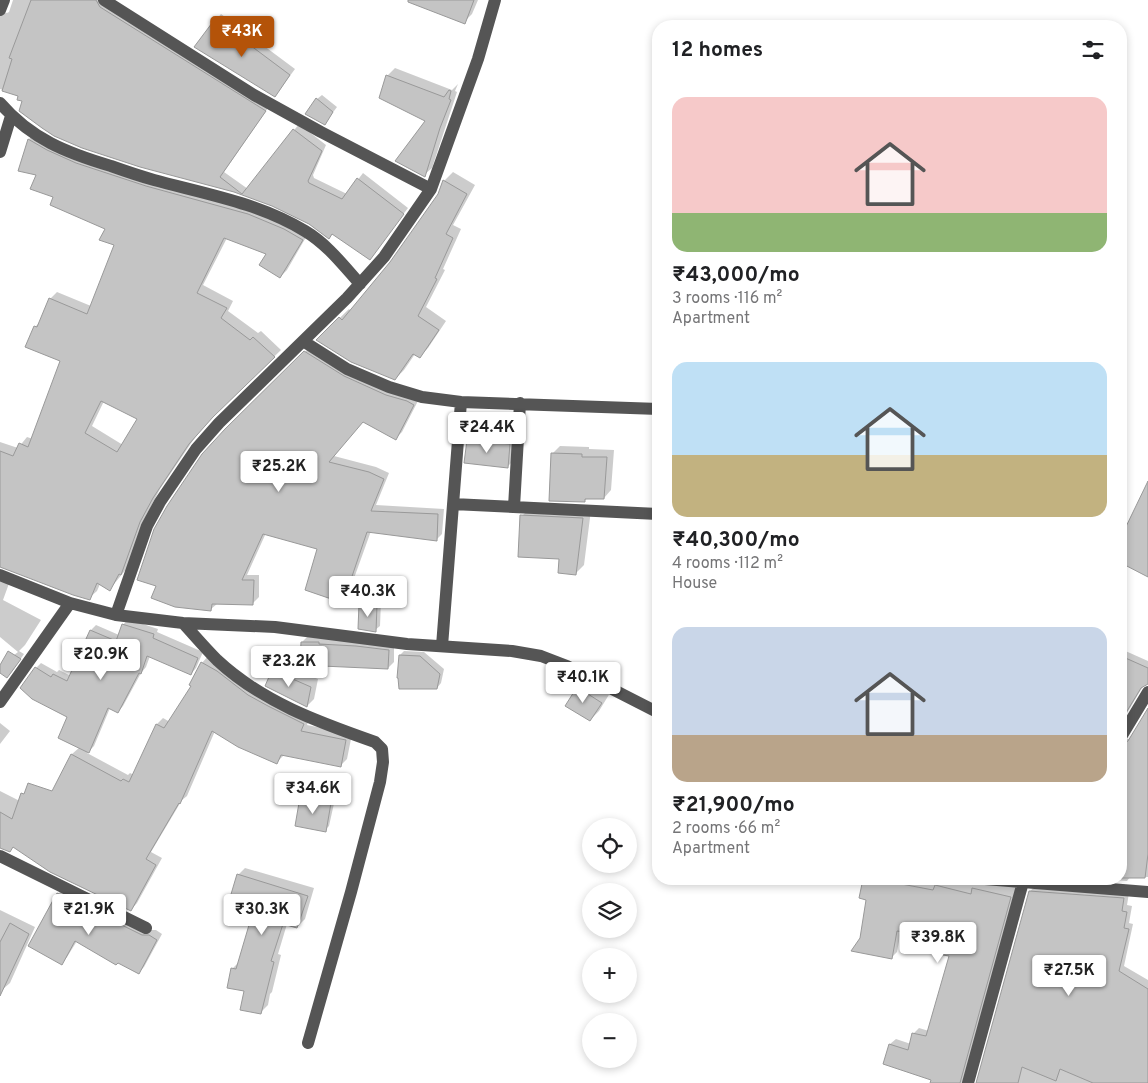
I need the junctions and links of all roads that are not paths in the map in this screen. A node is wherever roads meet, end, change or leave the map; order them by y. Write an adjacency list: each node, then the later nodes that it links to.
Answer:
1 (4, 0): 4 (street)
2 (104, 0): 8 (street)
3 (495, 0): 8 (street)
4 (0, 10)
5 (0, 104): 6 (street)
6 (11, 116): 7 (street); 9 (street)
7 (0, 152)
8 (431, 188): 9 (street)
9 (360, 284): 10 (street)
10 (303, 341): 11 (street); 19 (street)
11 (461, 402): 12 (street); 14 (street)
12 (520, 404): 13 (street); 15 (street)
13 (652, 408)
14 (453, 504): 15 (street); 21 (street)
15 (514, 507): 16 (street)
16 (652, 514)
17 (0, 575): 18 (street)
18 (70, 603): 19 (street); 23 (street)
19 (116, 615): 20 (street)
20 (183, 624): 21 (street); 31 (street)
21 (442, 646): 24 (street)
22 (1148, 692): 25 (street)
23 (0, 702)
24 (652, 709)
25 (1127, 726)
26 (0, 856): 30 (street)
27 (1022, 885): 32 (street)
28 (1084, 885): 29 (street)
29 (1148, 892)
30 (146, 928)
31 (308, 1043)
32 (968, 1083)

